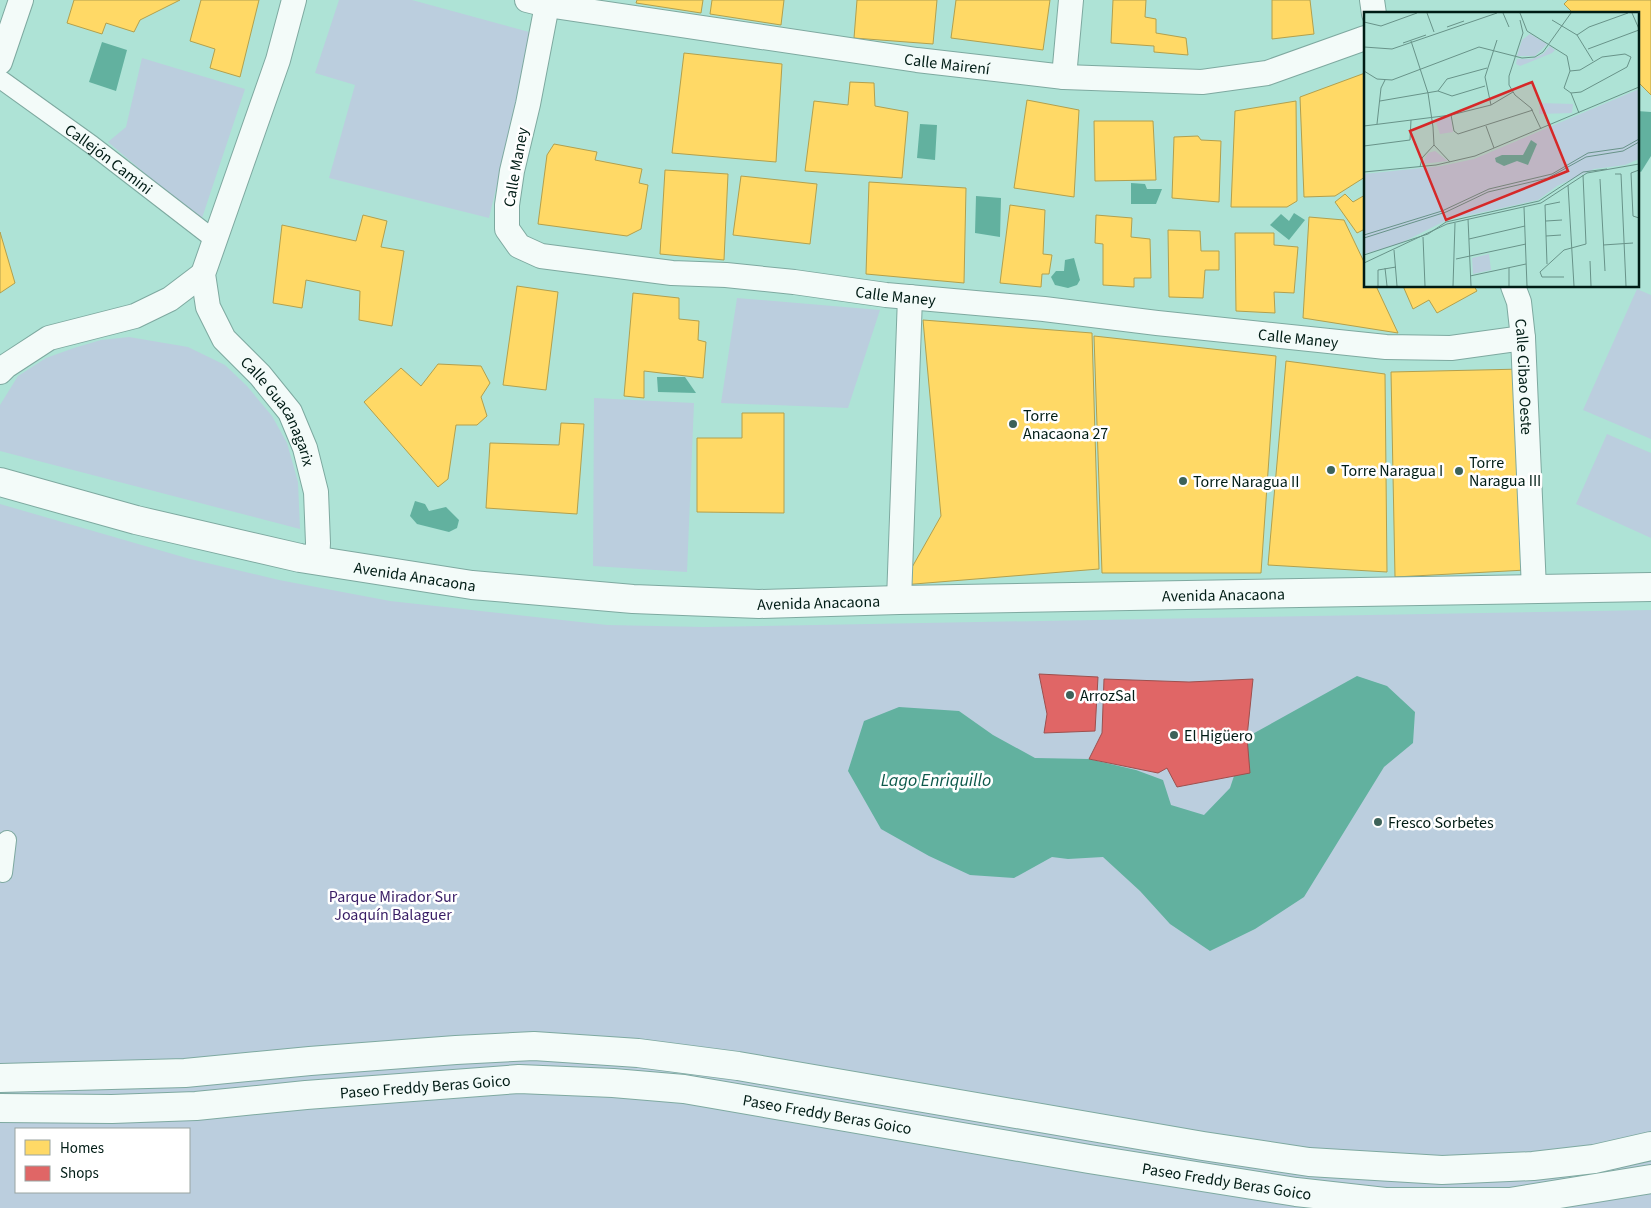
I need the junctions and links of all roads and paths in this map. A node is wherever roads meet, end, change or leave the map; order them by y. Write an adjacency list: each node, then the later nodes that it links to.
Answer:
1 (21, 0): 6 (street)
2 (294, 0): 9 (street, Calle Guacanagarix)
3 (1071, 0): 7 (street)
4 (537, 2): 7 (street, Calle Mairení); 12 (street, Calle Maney)
5 (1364, 38): 7 (street, Calle Mairení)
6 (0, 62)
7 (1064, 77)
8 (0, 79): 9 (street, Callejón Camini)
9 (215, 240): 10 (street, Calle Guacanagarix)
10 (204, 274): 14 (street); 16 (street, Calle Guacanagarix)
11 (1514, 288): 13 (street, Calle Cibao Oeste)
12 (910, 297): 13 (street, Calle Maney); 19 (street)
13 (1523, 338): 18 (street, Calle Cibao Oeste)
14 (0, 372)
15 (0, 482): 16 (street, Avenida Anacaona)
16 (317, 561): 19 (street, Avenida Anacaona)
17 (1651, 588): 18 (street, Avenida Anacaona)
18 (1534, 589): 19 (street, Avenida Anacaona)
19 (899, 600)
20 (7, 840): 21 (street)
21 (3, 873)
22 (0, 1078): 24 (street, Paseo Freddy Beras Goico)
23 (0, 1108): 25 (street, Paseo Freddy Beras Goico)
24 (1651, 1146)
25 (1651, 1180)

